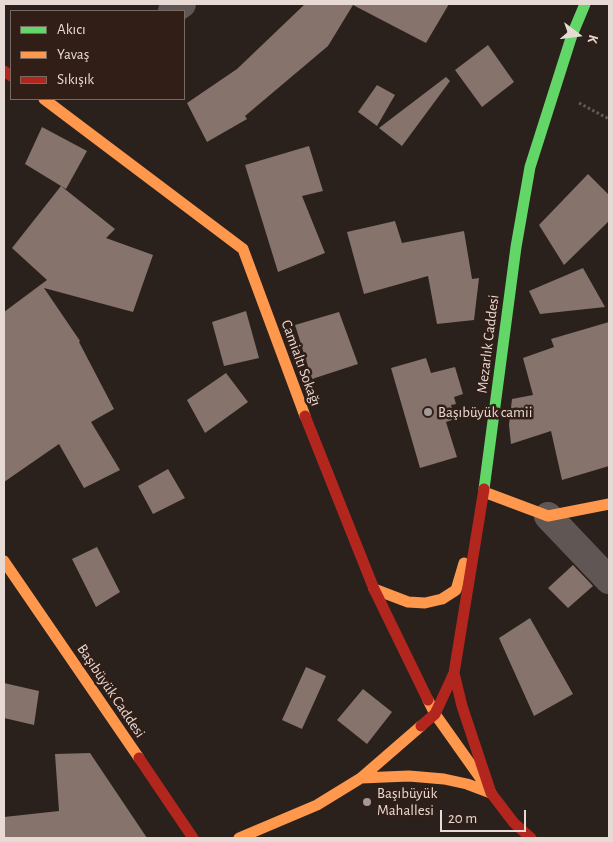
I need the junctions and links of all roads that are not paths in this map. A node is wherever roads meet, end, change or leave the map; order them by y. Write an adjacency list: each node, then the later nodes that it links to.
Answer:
1 (586, 4): 3 (main road, Mezarlık Caddesi)
2 (54, 101): 8 (main road, Camialtı Sokağı)
3 (484, 492): 5 (main road); 8 (main road); 9 (main road, Mezarlık Caddesi)
4 (609, 504): 5 (main road)
5 (548, 516): 7 (street)
6 (5, 567): 13 (main road, Başıbüyük Caddesi)
7 (609, 580)
8 (374, 589): 10 (main road, Camialtı Sokağı)
9 (454, 673): 10 (main road, Mezarlık Caddesi); 12 (main road)
10 (435, 714): 11 (main road); 12 (main road)
11 (361, 778): 12 (main road); 14 (main road)
12 (491, 793): 15 (main road)
13 (193, 838)
14 (239, 838)
15 (531, 838)

